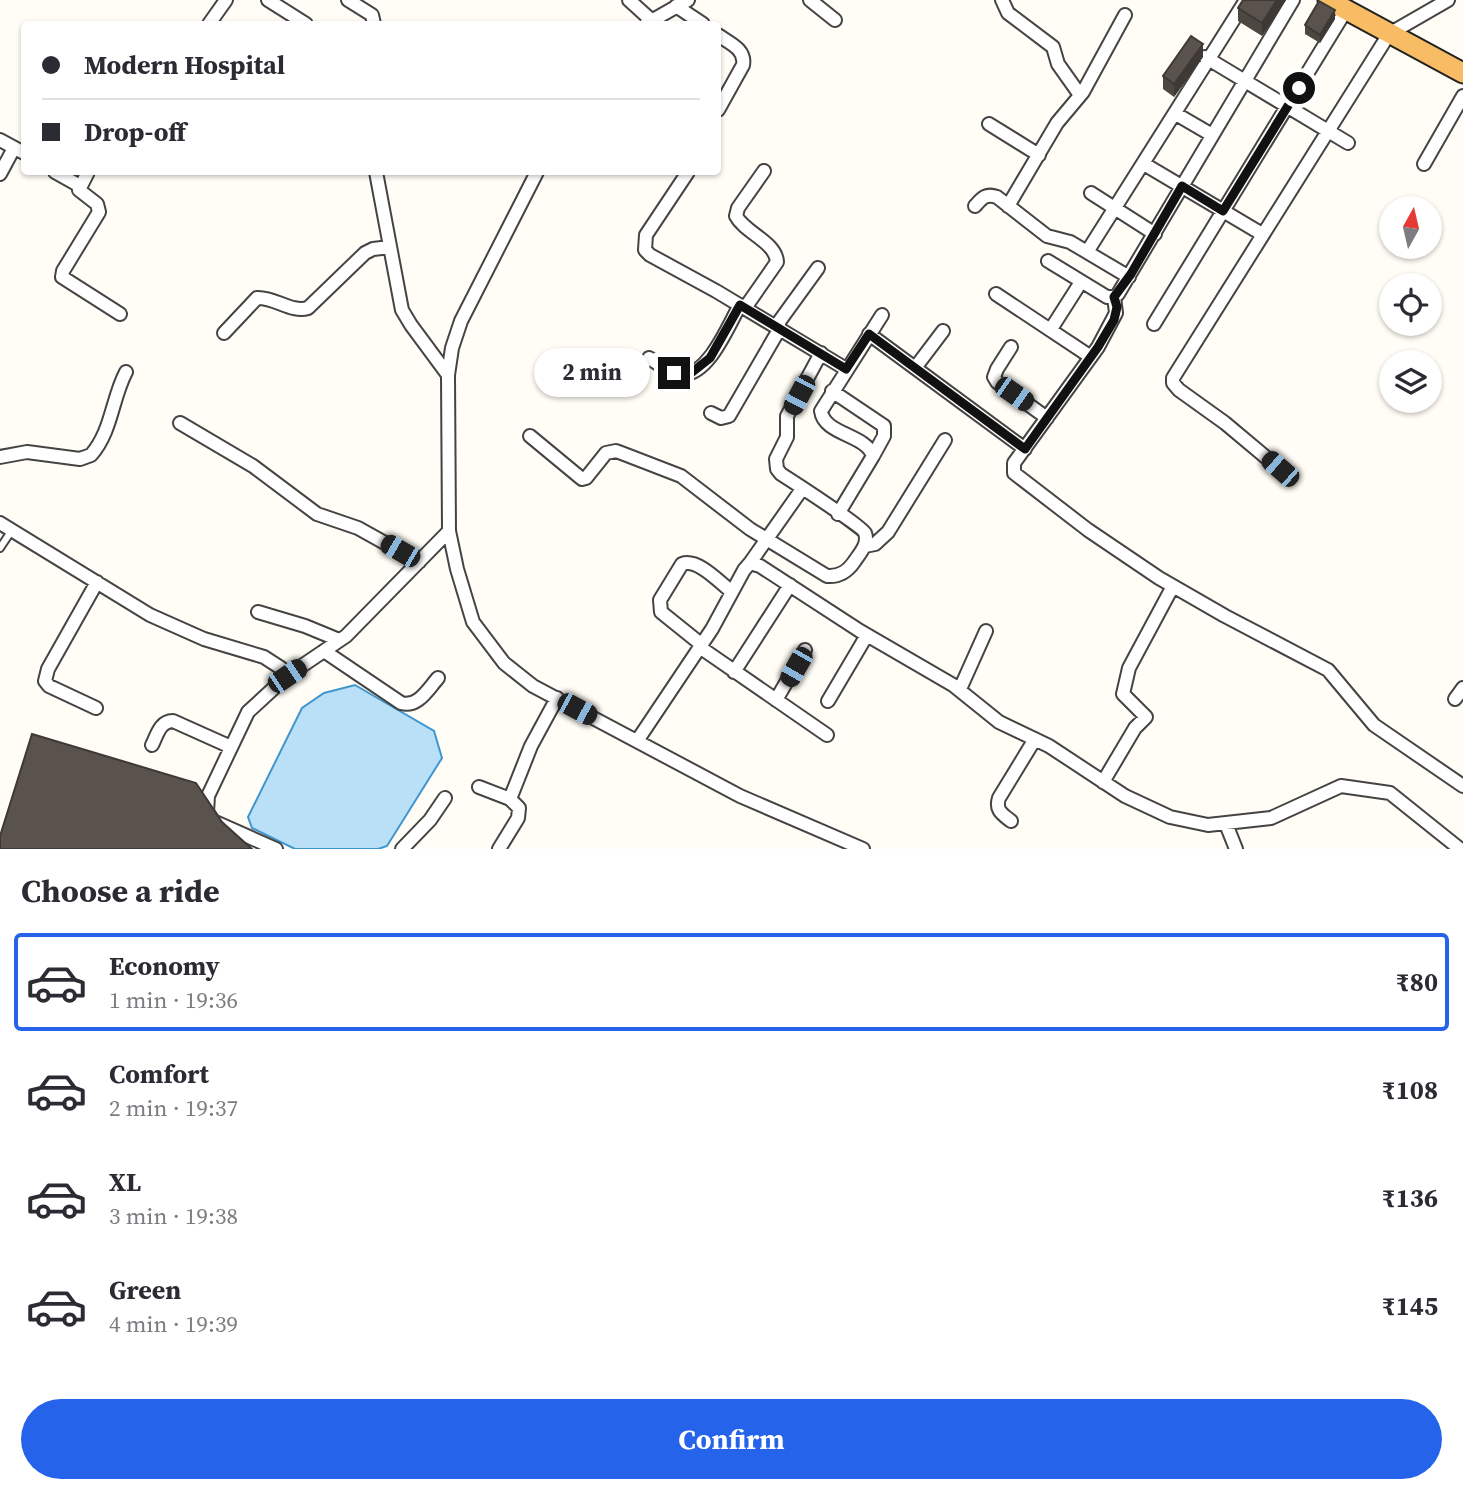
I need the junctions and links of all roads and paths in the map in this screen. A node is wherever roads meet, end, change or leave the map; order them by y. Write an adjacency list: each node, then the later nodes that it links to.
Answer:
1 (226, 0): 15 (street)
2 (268, 0): 16 (street)
3 (348, 0): 17 (street)
4 (629, 0): 18 (street)
5 (810, 0): 14 (street)
6 (1002, 0): 27 (street)
7 (1246, 0): 24 (street)
8 (1293, 0): 26 (street)
9 (1328, 0): 12 (highway)
10 (1448, 0): 21 (street)
11 (682, 3): 19 (street); 20 (street)
12 (1346, 10): 21 (highway); 30 (street)
13 (1125, 15): 27 (street)
14 (835, 20)
15 (211, 21)
16 (301, 21)
17 (373, 21)
18 (647, 21)
19 (650, 21)
20 (700, 21)
21 (1389, 34): 25 (highway); 33 (street)
22 (721, 37): 29 (street)
23 (1190, 47): 24 (street)
24 (1210, 60): 26 (street); 31 (street)
25 (1463, 73)
26 (1244, 80): 30 (street); 34 (street)
27 (1080, 95): 38 (street)
28 (1463, 96): 40 (street)
29 (721, 105)
30 (1287, 107): 33 (street); 54 (street)
31 (1176, 114): 34 (street); 39 (street)
32 (989, 124): 38 (street)
33 (1326, 130): 36 (street); 56 (street)
34 (1212, 135): 49 (street)
35 (0, 139): 37 (street)
36 (1348, 143)
37 (19, 150): 42 (street)
38 (1038, 155): 52 (street)
39 (1144, 164): 49 (street); 53 (street)
40 (1424, 164)
41 (764, 171): 65 (street)
42 (0, 174)
43 (60, 175): 48 (street)
44 (86, 175): 48 (street)
45 (377, 175): 57 (street)
46 (535, 175): 81 (street)
47 (686, 175): 65 (street)
48 (80, 186): 66 (street)
49 (1182, 186): 54 (street); 55 (street)
50 (1091, 193): 53 (street)
51 (975, 206): 52 (street)
52 (1008, 206): 58 (street)
53 (1116, 209): 55 (street); 58 (street)
54 (1223, 211): 56 (street); 68 (street)
55 (1154, 234): 61 (street)
56 (1262, 234): 91 (street)
57 (390, 247): 72 (street); 81 (street)
58 (1087, 252): 61 (street)
59 (1048, 261): 62 (street)
60 (818, 268): 69 (street)
61 (1129, 277): 64 (street)
62 (1081, 282): 64 (street); 70 (street)
63 (996, 293): 70 (street)
64 (1114, 297): 76 (street)
65 (742, 306): 69 (street); 77 (street)
66 (120, 314)
67 (882, 315): 73 (street)
68 (1154, 324)
69 (778, 327): 75 (street); 83 (street)
70 (1051, 329): 76 (street)
71 (943, 331): 78 (street)
72 (224, 332)
73 (869, 334): 78 (street); 79 (street)
74 (1011, 347): 84 (street)
75 (821, 353): 79 (street); 92 (street)
76 (1091, 357): 84 (street)
77 (649, 358)
78 (915, 368): 88 (street)
79 (846, 369): 82 (street)
80 (126, 372): 90 (street)
81 (448, 375): 95 (street)
82 (832, 391): 89 (street); 89 (street)
83 (711, 412)
84 (1047, 418): 88 (street)
85 (180, 423): 99 (street)
86 (530, 436): 96 (street)
87 (945, 440): 97 (street)
88 (1025, 449): 103 (street)
89 (873, 456): 93 (street)
90 (0, 457)
91 (1280, 469)
92 (803, 489): 93 (street); 96 (street)
93 (838, 514): 97 (street)
94 (6, 526): 98 (lane); 101 (street)
95 (449, 531): 99 (street); 116 (street)
96 (766, 540): 97 (street); 100 (street)
97 (865, 546)
98 (0, 548)
99 (419, 562): 108 (street)
100 (750, 564): 102 (street); 104 (street)
101 (97, 582): 113 (street); 119 (street)
102 (790, 585): 107 (street); 112 (street)
103 (1172, 586): 125 (street); 126 (street)
104 (732, 592): 109 (street); 109 (street)
105 (258, 612): 108 (street)
106 (986, 631): 115 (street)
107 (867, 635): 115 (street); 118 (street)
108 (339, 640): 111 (street)
109 (701, 646): 112 (street); 122 (street)
110 (805, 650): 117 (street)
111 (324, 651): 113 (street); 114 (street)
112 (734, 673): 117 (street)
113 (287, 676): 124 (street)
114 (438, 678)
115 (960, 689): 121 (street)
116 (556, 698): 122 (street); 129 (street)
117 (776, 700): 120 (street)
118 (828, 701)
119 (96, 708)
120 (827, 735)
121 (1035, 739): 125 (street); 130 (street)
122 (637, 741): 135 (street)
123 (152, 745): 124 (street)
124 (231, 747): 132 (street)
125 (1103, 782): 131 (street)
126 (1463, 786)
127 (479, 787): 129 (street)
128 (445, 799): 133 (street)
129 (510, 799): 134 (street)
130 (1011, 821)
131 (1226, 824): 136 (street); 137 (street)
132 (276, 849)
133 (402, 849)
134 (499, 849)
135 (862, 849)
136 (1236, 849)
137 (1460, 849)

